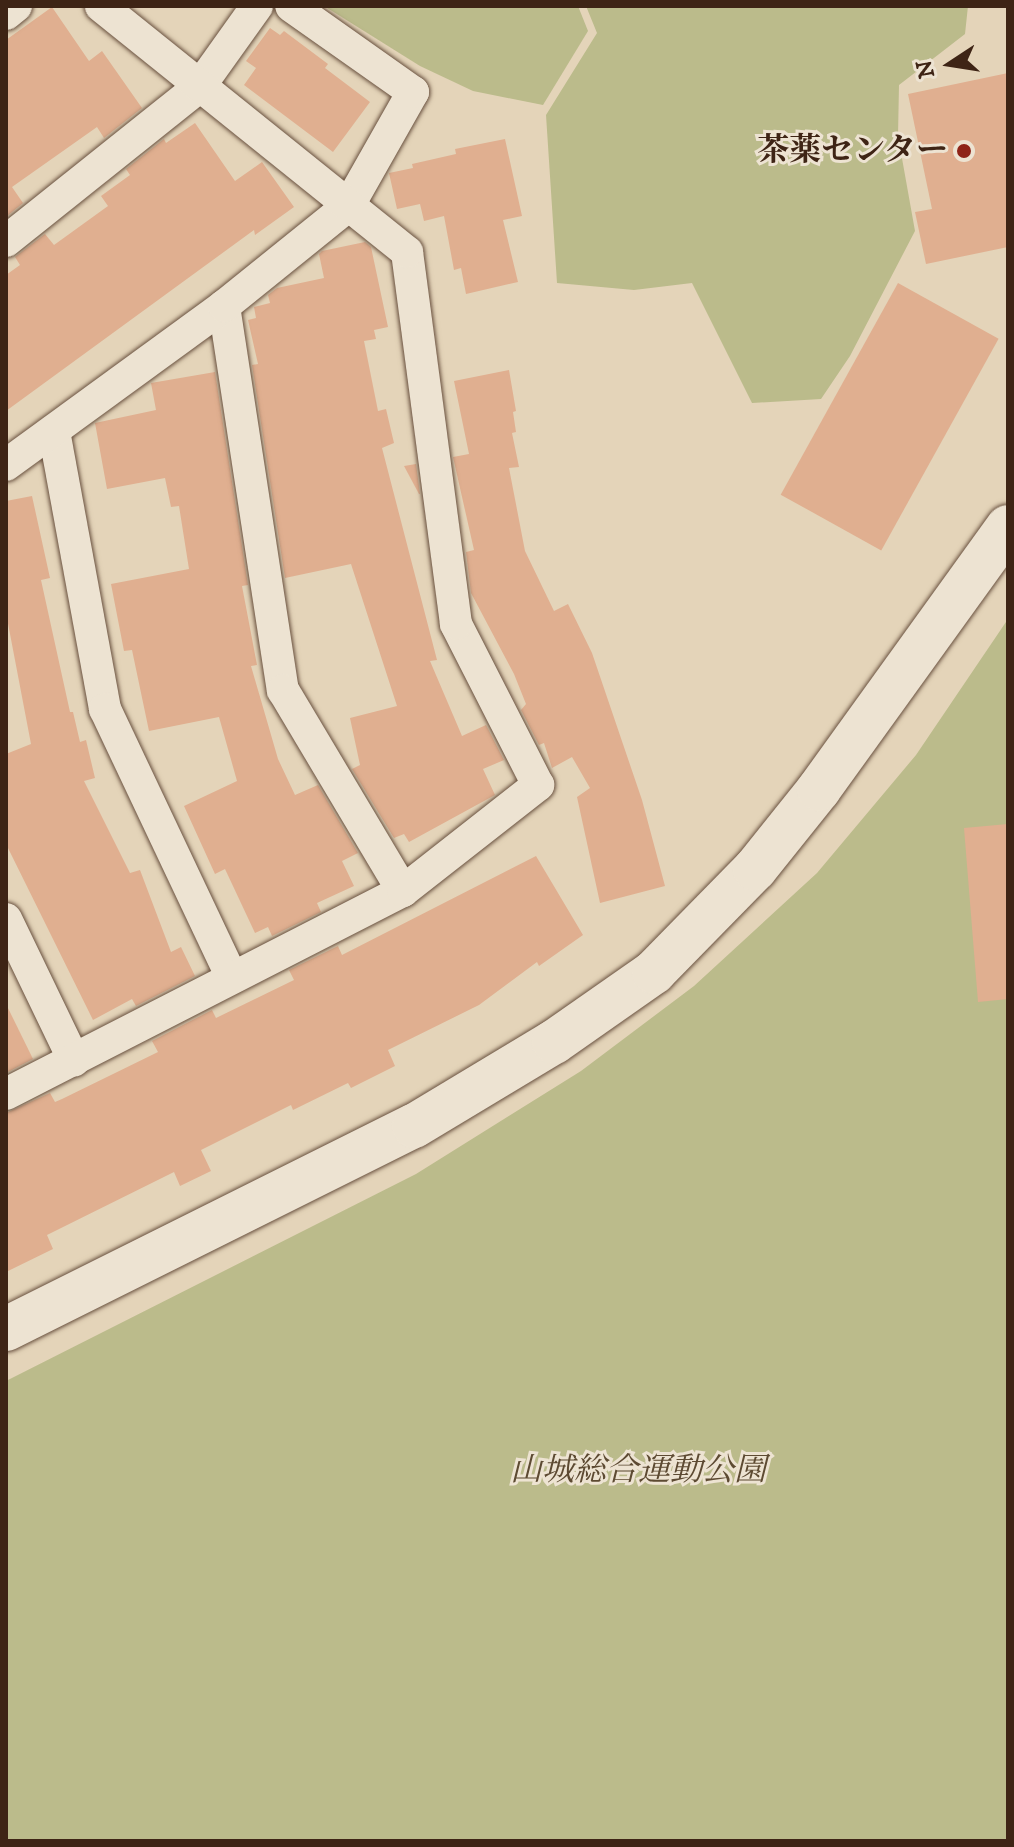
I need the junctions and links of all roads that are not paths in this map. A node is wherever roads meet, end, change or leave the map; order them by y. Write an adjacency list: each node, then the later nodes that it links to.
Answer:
1 (16, 6): 5 (street)
2 (101, 6): 6 (street)
3 (257, 6): 6 (street)
4 (291, 6): 7 (street)
5 (6, 14)
6 (200, 86): 7 (street); 8 (street)
7 (349, 205): 9 (street); 13 (street)
8 (6, 241)
9 (224, 306): 10 (street); 13 (street)
10 (54, 431): 11 (street); 15 (street)
11 (6, 465)
12 (1008, 527): 18 (street)
13 (403, 891): 15 (street)
14 (6, 919): 16 (street)
15 (232, 978): 16 (street)
16 (74, 1060): 17 (street)
17 (6, 1094)
18 (6, 1329)

